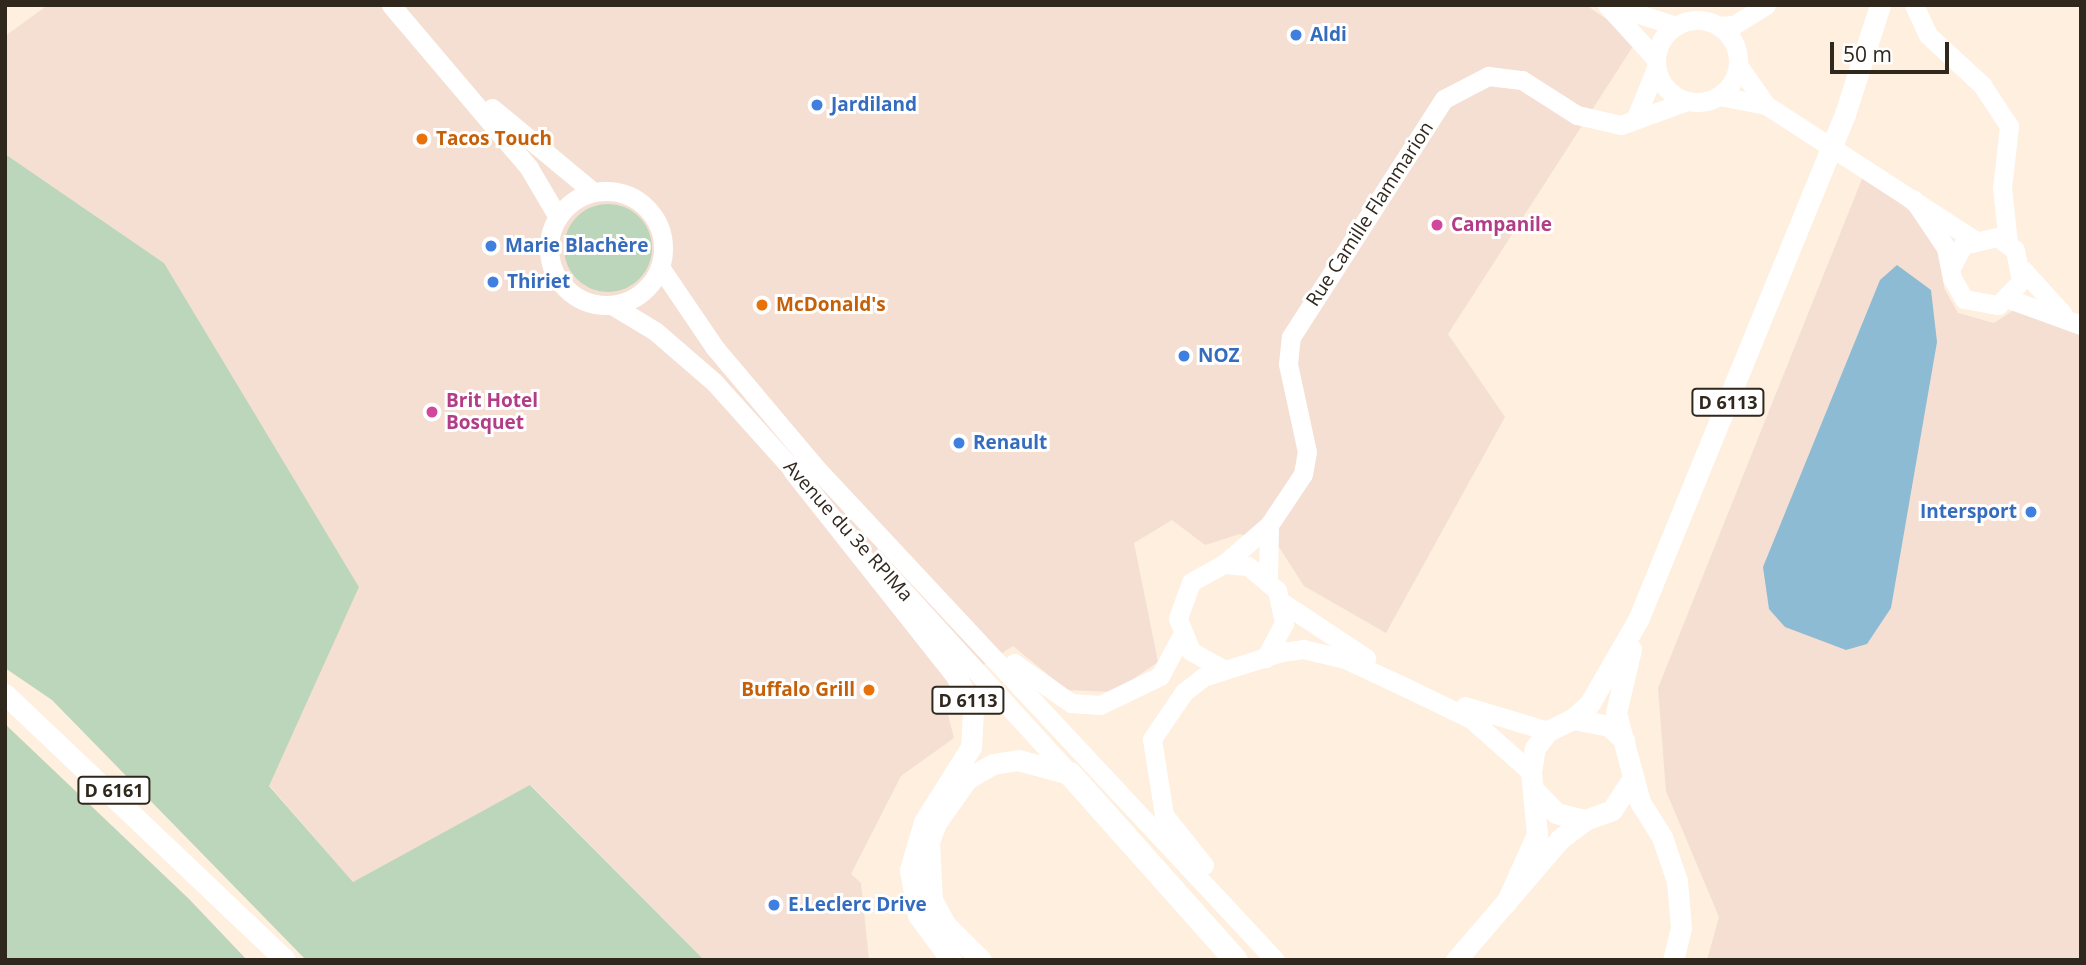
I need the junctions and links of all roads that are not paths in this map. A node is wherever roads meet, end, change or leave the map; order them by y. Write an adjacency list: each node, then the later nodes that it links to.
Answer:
1 (391, 5): 10 (main road)
2 (1607, 5): 11 (main road)
3 (1613, 5): 8 (main road)
4 (1766, 5): 9 (main road)
5 (1880, 5): 16 (main road, D 6113)
6 (1895, 5): 16 (main road, D 6113)
7 (1914, 5): 22 (main road)
8 (1676, 26): 9 (main road); 11 (main road)
9 (1719, 26): 12 (main road)
10 (433, 52): 18 (main road); 20 (main road)
11 (1656, 63): 14 (main road); 17 (main road)
12 (1738, 65): 13 (main road); 15 (main road)
13 (1719, 96): 14 (main road); 15 (main road)
14 (1687, 101): 17 (main road, Rue Camille Flammarion)
15 (1766, 105): 19 (main road)
16 (1845, 114): 35 (main road, D 6113)
17 (1635, 120): 30 (main road, Rue Camille Flammarion)
18 (593, 192): 20 (main road); 24 (main road)
19 (1913, 198): 21 (main road); 23 (main road)
20 (558, 217): 27 (main road)
21 (1973, 239): 22 (main road); 23 (main road)
22 (2008, 243): 25 (main road)
23 (1952, 266): 26 (main road)
24 (660, 267): 27 (main road); 31 (main road, Avenue du 3e RPIMa / D 6113)
25 (2022, 270): 26 (main road); 28 (main road)
26 (2009, 299): 28 (main road)
27 (612, 305): 29 (main road, Avenue du 3e RPIMa / D 6113)
28 (2072, 320)
29 (793, 470): 43 (main road, Avenue du 3e RPIMa / D 6113); 51 (main road, D 6113)
30 (1269, 524): 32 (main road, Rue Camille Flammarion); 33 (main road)
31 (891, 548): 36 (main road); 54 (main road, D 6113)
32 (1224, 564): 33 (main road); 36 (main road)
33 (1268, 579): 34 (main road)
34 (1283, 603): 37 (main road); 41 (main road)
35 (1639, 620): 40 (main road, D 6113); 42 (main road, D 6113)
36 (1182, 635): 38 (main road)
37 (1265, 658): 38 (main road); 45 (main road)
38 (1223, 669): 54 (main road)
39 (5, 694): 47 (main road, D 6161)
40 (1573, 719): 41 (main road); 42 (main road)
41 (1548, 731): 45 (main road)
42 (1624, 740): 44 (main road)
43 (1069, 774): 52 (main road); 53 (highway, D 6113)
44 (1632, 779): 46 (main road); 56 (main road)
45 (1533, 782): 46 (main road); 48 (main road)
46 (1585, 820): 48 (main road)
47 (186, 863): 49 (main road, D 6161); 50 (main road, D 6161)
48 (1506, 903): 55 (main road)
49 (265, 960)
50 (285, 960)
51 (951, 960)
52 (981, 960)
53 (1236, 960)
54 (1275, 960)
55 (1455, 960)
56 (1673, 960)

